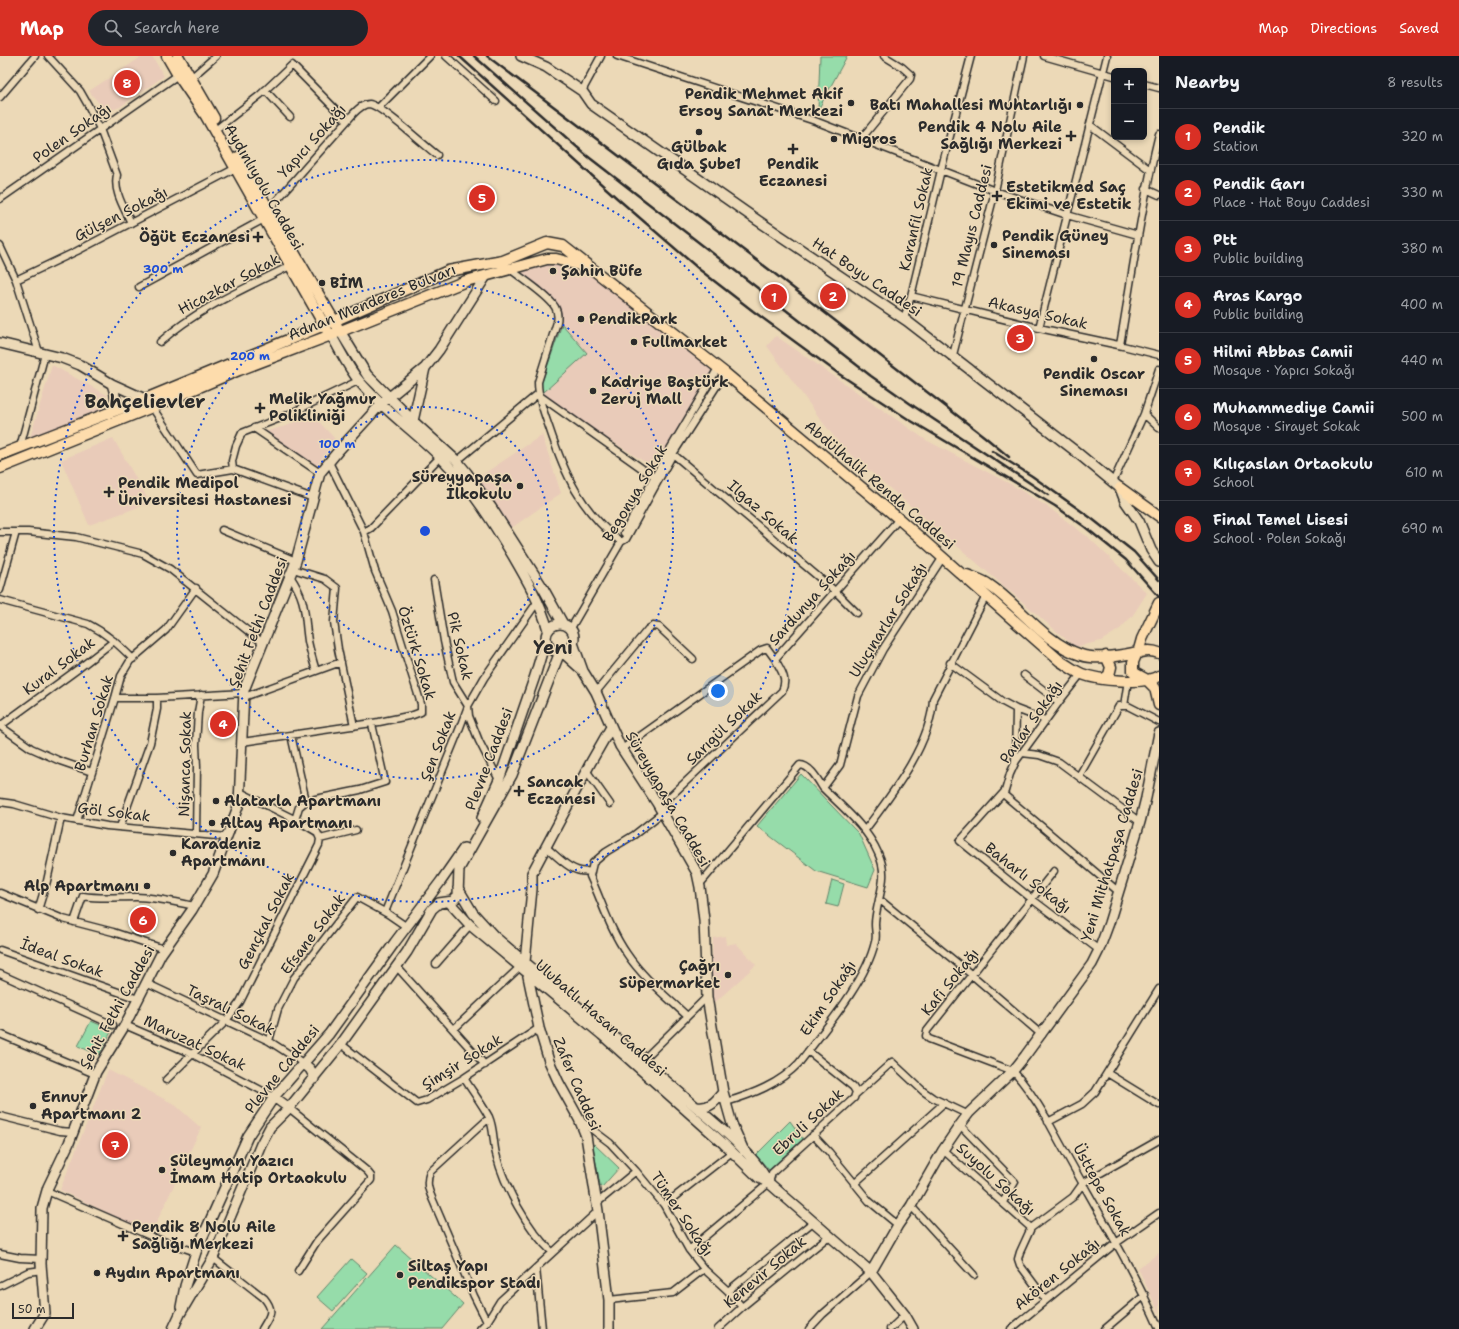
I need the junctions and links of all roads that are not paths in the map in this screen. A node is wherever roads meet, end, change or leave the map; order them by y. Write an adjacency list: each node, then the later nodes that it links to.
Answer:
1 (35, 56): 24 (street)
2 (48, 56): 31 (street)
3 (167, 56): 17 (main road, Aydınlıyolu Caddesi)
4 (178, 56): 19 (main road, Aydınlıyolu Caddesi)
5 (216, 56): 19 (street)
6 (430, 56): 26 (street)
7 (446, 56): 25 (street)
8 (520, 56): 23 (street, Hat Boyu Caddesi)
9 (601, 56): 23 (street)
10 (617, 56): 33 (street)
11 (884, 56): 33 (street)
12 (971, 56): 36 (street, Karanfil Sokak)
13 (1024, 56): 39 (street, 19 Mayıs Caddesi)
14 (1044, 56): 16 (street)
15 (1107, 56): 16 (street)
16 (1103, 73): 18 (street); 29 (street)
17 (178, 75): 31 (street, Polen Sokağı); 35 (main road, Aydınlıyolu Caddesi)
18 (1111, 75)
19 (191, 78): 30 (main road, Aydınlıyolu Caddesi)
20 (1147, 85): 21 (street)
21 (1159, 88)
22 (265, 90): 27 (street); 28 (street); 30 (street)
23 (582, 91): 60 (street, Hat Boyu Caddesi)
24 (0, 97)
25 (496, 101)
26 (378, 108): 28 (street, Yapıcı Sokağı); 34 (street)
27 (290, 117)
28 (347, 121): 42 (street, Yapıcı Sokağı)
29 (1090, 125): 37 (street); 43 (street)
30 (220, 127): 42 (main road, Aydınlıyolu Caddesi)
31 (100, 129): 41 (street, Polen Sokağı); 45 (street)
32 (1159, 134): 37 (street)
33 (861, 139): 36 (street)
34 (437, 155)
35 (236, 168): 44 (main road, Aydınlıyolu Caddesi); 45 (street, Gülşen Sokağı)
36 (940, 170): 39 (street); 58 (street, Karanfil Sokak)
37 (1150, 170): 38 (street)
38 (1146, 189): 40 (street); 46 (street)
39 (995, 191): 43 (street); 59 (street, 19 Mayıs Caddesi)
40 (1159, 195)
41 (0, 199)
42 (269, 209): 61 (main road, Aydınlıyolu Caddesi)
43 (1067, 215): 46 (street); 63 (street)
44 (264, 219): 52 (main road, Aydınlıyolu Caddesi); 57 (street)
45 (131, 223): 56 (street, Gülşen Sokağı)
46 (1138, 236): 67 (street)
47 (547, 243): 49 (main road, Adnan Menderes Bulvarı); 50 (main road); 54 (main road, Abdülhalik Renda Caddesi)
48 (0, 246): 56 (street)
49 (532, 249): 51 (main road); 53 (street); 61 (main road, Adnan Menderes Bulvarı)
50 (547, 259): 51 (main road, Adnan Menderes Bulvarı); 54 (main road, Abdülhalik Renda Caddesi)
51 (536, 262): 53 (main road, Adnan Menderes Bulvarı)
52 (292, 265): 62 (main road, Aydınlıyolu Caddesi); 66 (street, Hicazkar Sokak)
53 (515, 270): 55 (main road, Adnan Menderes Bulvarı); 76 (street)
54 (595, 271): 73 (main road, Abdülhalik Renda Caddesi)
55 (486, 276): 64 (main road, Adnan Menderes Bulvarı); 71 (street, Şehit Fethi Caddesi)
56 (16, 280): 68 (street)
57 (139, 287)
58 (911, 296): 59 (street, Akasya Sokak); 60 (street, Karanfil Sokak)
59 (965, 309): 63 (street, Akasya Sokak); 69 (street, 19 Mayıs Caddesi)
60 (904, 319): 69 (street, Hat Boyu Caddesi)
61 (334, 321): 62 (main road, Adnan Menderes Bulvarı); 64 (main road, Aydınlıyolu Caddesi)
62 (324, 325): 64 (main road, Aydınlıyolu Caddesi); 78 (main road, Adnan Menderes Bulvarı)
63 (1039, 328): 67 (street, Akasya Sokak)
64 (336, 333): 74 (street); 77 (street); 80 (main road, Adnan Menderes Bulvarı)
65 (0, 342): 68 (street)
66 (160, 342)
67 (1120, 345): 70 (street, Akasya Sokak)
68 (42, 353): 75 (street); 86 (street)
69 (953, 355): 96 (street, Hat Boyu Caddesi)
70 (1159, 355)
71 (425, 368): 77 (street, Şehit Fethi Caddesi); 83 (street)
72 (1159, 369): 82 (street)
73 (722, 370): 87 (street, Begonya Sokak); 95 (street); 99 (main road, Abdülhalik Renda Caddesi)
74 (358, 381): 79 (street); 84 (street)
75 (112, 384): 78 (street); 81 (street)
76 (539, 394): 91 (street); 95 (street); 104 (street)
77 (389, 397): 79 (street, Şehit Fethi Caddesi); 83 (street)
78 (145, 399): 80 (main road); 81 (main road, Adnan Menderes Bulvarı)
79 (382, 404): 89 (street); 90 (street, Şehit Fethi Caddesi)
80 (155, 406): 92 (main road, Adnan Menderes Bulvarı); 93 (street)
81 (112, 411): 86 (main road, Adnan Menderes Bulvarı)
82 (1144, 414): 85 (street); 96 (street)
83 (413, 420): 91 (street)
84 (254, 428): 93 (street); 94 (street)
85 (1159, 428)
86 (20, 447): 88 (main road, Adnan Menderes Bulvarı)
87 (673, 454): 104 (street, Begonya Sokak); 112 (street, Ilgaz Sokak)
88 (0, 455)
89 (440, 456): 103 (street); 115 (street)
90 (329, 462): 94 (street, Şehit Fethi Caddesi); 103 (street)
91 (457, 462): 118 (street)
92 (0, 468)
93 (233, 469): 97 (street)
94 (320, 473): 97 (street, Şehit Fethi Caddesi)
95 (654, 477): 104 (street)
96 (1117, 485): 98 (main road); 106 (street, Hat Boyu Caddesi)
97 (313, 498): 107 (street, Şehit Fethi Caddesi)
98 (1159, 516)
99 (899, 519): 105 (main road, Abdülhalik Renda Caddesi); 112 (street, Sardunya Sokağı)
100 (222, 530): 107 (street)
101 (0, 532): 102 (street)
102 (16, 532): 110 (street); 111 (street)
103 (364, 532): 152 (street, Öztürk Sokak)
104 (621, 542): 118 (street, Begonya Sokak)
105 (943, 558): 108 (main road, Abdülhalik Renda Caddesi); 166 (street, Uluçınarlar Sokağı)
106 (1159, 562)
107 (293, 569): 121 (street, Şehit Fethi Caddesi); 130 (street); 132 (street)
108 (959, 572): 113 (main road, Abdülhalik Renda Caddesi); 126 (main road)
109 (434, 580): 147 (street, Pik Sokak)
110 (196, 588): 121 (street); 127 (street, Burhan Sokak)
111 (0, 590)
112 (835, 591): 117 (street, Ilgaz Sokak); 129 (street, Sardunya Sokağı)
113 (986, 596): 131 (street); 134 (main road, Abdülhalik Renda Caddesi)
114 (0, 600): 120 (street)
115 (538, 600): 119 (street); 147 (street, Şen Sokak)
116 (1157, 606): 124 (main road)
117 (857, 613)
118 (567, 626): 119 (street); 122 (street)
119 (547, 635): 123 (street); 165 (street, Plevne Caddesi)
120 (114, 641): 127 (street); 153 (street, Kural Sokak)
121 (263, 643): 142 (street, Şehit Fethi Caddesi)
122 (573, 643): 123 (street); 133 (street)
123 (561, 652): 133 (street); 189 (street, Plevne Caddesi)
124 (1138, 653): 125 (main road); 126 (main road); 139 (main road)
125 (1159, 653)
126 (1106, 656): 137 (main road)
127 (133, 659): 143 (street, Burhan Sokak)
128 (693, 659): 140 (street)
129 (775, 659): 159 (street, Sardunya Sokağı); 172 (street, Sarıgül Sokak)
130 (341, 662): 132 (street); 154 (street)
131 (950, 663): 149 (street); 179 (street)
132 (316, 671): 142 (street)
133 (583, 671): 140 (street, Süreyyapaşa Caddesi)
134 (1081, 674): 137 (main road, Abdülhalik Renda Caddesi); 145 (street, Parlar Sokağı)
135 (1024, 675): 145 (street)
136 (1159, 676): 139 (main road, Abdülhalik Renda Caddesi)
137 (1105, 678): 138 (main road, Abdülhalik Renda Caddesi)
138 (1128, 680): 139 (main road, Abdülhalik Renda Caddesi); 148 (street)
139 (1147, 680): 146 (main road)
140 (596, 692): 155 (street, Süreyyapaşa Caddesi)
141 (201, 695): 142 (street); 144 (street); 180 (street, Nişanca Sokak)
142 (244, 695): 158 (street, Şehit Fethi Caddesi)
143 (115, 698): 144 (street); 163 (street, Burhan Sokak)
144 (157, 698): 177 (street)
145 (1059, 702): 150 (street, Parlar Sokağı)
146 (1159, 705)
147 (468, 706): 165 (street, Pik Sokak); 197 (street, Şen Sokak)
148 (1124, 706): 151 (street); 164 (street)
149 (1016, 709): 150 (street); 161 (street)
150 (1045, 720): 160 (street, Parlar Sokağı)
151 (1159, 722)
152 (372, 724): 154 (street, Öztürk Sokak); 169 (street)
153 (0, 726): 163 (street)
154 (354, 726): 157 (street, Öztürk Sokak)
155 (611, 727): 159 (street, Süreyyapaşa Caddesi); 162 (street, Zafer Caddesi)
156 (1159, 733): 176 (street, Yeni Mithatpaşa Caddesi)
157 (291, 735): 158 (street, Öztürk Sokak); 169 (street)
158 (242, 742): 167 (street, Şehit Fethi Caddesi)
159 (622, 749): 172 (street, Süreyyapaşa Caddesi)
160 (1022, 753): 161 (street, Parlar Sokağı); 164 (street)
161 (1015, 763): 168 (street, Parlar Sokağı)
162 (586, 770): 171 (street); 184 (street, Zafer Caddesi)
163 (92, 772): 175 (street, Burhan Sokak)
164 (1079, 776): 176 (street)
165 (499, 780): 187 (street, Plevne Caddesi)
166 (823, 788): 179 (street, Ekim Sokağı); 188 (street)
167 (240, 792): 174 (street); 181 (street, Şehit Fethi Caddesi)
168 (1003, 794): 183 (street, Parlar Sokağı); 190 (street)
169 (306, 801): 174 (street)
170 (0, 802): 173 (street, Göl Sokak)
171 (610, 804)
172 (661, 810): 185 (street, Sarıgül Sokak); 188 (street, Süreyyapaşa Caddesi)
173 (61, 818): 175 (street, Göl Sokak); 196 (street)
174 (295, 820): 182 (street)
175 (77, 821): 177 (street, Göl Sokak)
176 (1140, 822): 190 (street, Yeni Mithatpaşa Caddesi)
177 (120, 827): 180 (street, Göl Sokak)
178 (356, 830): 182 (street)
179 (865, 830): 192 (street, Ekim Sokağı)
180 (196, 834): 181 (street, Göl Sokak)
181 (227, 837): 195 (street, Şehit Fethi Caddesi)
182 (320, 839): 217 (street, Gençkal Sokak)
183 (960, 841): 193 (street, Baharlı Sokağı)
184 (546, 847): 185 (street); 207 (street, Zafer Caddesi)
185 (590, 871): 216 (street)
186 (1054, 871): 193 (street, Kafi Sokağı)
187 (439, 884): 189 (street); 194 (street); 200 (street, Plevne Caddesi)
188 (700, 884): 214 (street, Süreyyapaşa Caddesi)
189 (458, 887): 194 (street); 207 (street, Ulubatlı Hasan Caddesi)
190 (1119, 892): 204 (street, Yeni Mithatpaşa Caddesi)
191 (0, 894): 196 (street)
192 (879, 899): 211 (street); 226 (street, Ekim Sokağı)
193 (1032, 900): 204 (street, Baharlı Sokağı); 211 (street, Kafi Sokağı)
194 (447, 902): 199 (street, Ulubatlı Hasan Caddesi); 205 (street, Plevne Caddesi)
195 (195, 906): 198 (street); 203 (street, Şehit Fethi Caddesi)
196 (38, 910): 198 (street)
197 (385, 912): 200 (street, Efsane Sokak); 224 (street, Efsane Sokak)
198 (74, 922): 203 (street)
199 (470, 925): 206 (street); 207 (street, Ulubatlı Hasan Caddesi)
200 (407, 927): 201 (street, Plevne Caddesi)
201 (395, 942): 205 (street); 229 (street, Plevne Caddesi)
202 (0, 950): 215 (street, İdeal Sokak)
203 (164, 950): 212 (street, Şehit Fethi Caddesi)
204 (1099, 950): 223 (street, Yeni Mithatpaşa Caddesi)
205 (407, 952): 208 (street, Plevne Caddesi)
206 (436, 964)
207 (522, 964): 210 (street, Zafer Caddesi); 221 (street); 228 (street, Ulubatlı Hasan Caddesi)
208 (397, 967): 221 (street); 225 (street, Plevne Caddesi)
209 (0, 974): 218 (street)
210 (528, 974): 220 (street, Zafer Caddesi); 256 (street, Ulubatlı Hasan Caddesi)
211 (972, 975): 223 (street); 231 (street, Kafi Sokağı)
212 (146, 983): 215 (street, Şehit Fethi Caddesi); 217 (street, Taşralı Sokak)
213 (1159, 989): 232 (street)
214 (707, 997): 216 (street); 237 (street, Süreyyapaşa Caddesi)
215 (138, 999): 219 (street, Şehit Fethi Caddesi)
216 (687, 1016): 228 (street)
217 (225, 1022): 224 (street, Taşralı Sokak); 227 (street, Gençkal Sokak)
218 (113, 1025)
219 (125, 1025): 227 (street, Maruzat Sokak); 233 (street, Şehit Fethi Caddesi)
220 (539, 1028): 230 (street, Şimşir Sokak); 248 (street, Zafer Caddesi)
221 (454, 1029): 230 (street)
222 (0, 1034): 233 (street)
223 (1042, 1035): 231 (street, Yeni Mithatpaşa Caddesi)
224 (269, 1041): 229 (street, Taşralı Sokak)
225 (341, 1044): 234 (street, Şimşir Sokak); 235 (street, Plevne Caddesi)
226 (808, 1052): 238 (street, Ebruli Sokak); 240 (street, Ekim Sokağı)
227 (192, 1054): 236 (street, Gençkal Sokak); 239 (street, Maruzat Sokak)
228 (644, 1060): 243 (street, Ulubatlı Hasan Caddesi)
229 (302, 1063): 235 (street); 239 (street, Plevne Caddesi)
230 (484, 1065): 234 (street, Şimşir Sokak)
231 (1012, 1071): 245 (street, Yeni Mithatpaşa Caddesi); 249 (street, Üsttepe Sokak)
232 (1107, 1073): 242 (street); 249 (street)
233 (95, 1074): 251 (street, Şehit Fethi Caddesi)
234 (464, 1078): 247 (street)
235 (314, 1079): 244 (street, Plevne Caddesi)
236 (166, 1080)
237 (723, 1092): 240 (street, Süreyyapaşa Caddesi); 243 (street); 253 (street, Süreyyapaşa Caddesi)
238 (855, 1095): 241 (street); 252 (street, Ebruli Sokak)
239 (274, 1096): 244 (street); 273 (street, Plevne Caddesi)
240 (726, 1102): 256 (street, Süreyyapaşa Caddesi)
241 (944, 1103): 245 (street); 260 (street)
242 (1159, 1105)
243 (697, 1107): 253 (street, Ulubatlı Hasan Caddesi)
244 (289, 1108): 276 (street, Plevne Caddesi); 281 (street)
245 (968, 1115): 250 (street, Yeni Mithatpaşa Caddesi)
246 (0, 1116): 251 (street)
247 (489, 1118): 274 (street); 292 (street)
248 (579, 1119): 257 (street); 265 (street, Zafer Caddesi)
249 (1048, 1122): 259 (street, Üsttepe Sokak)
250 (960, 1125): 255 (street, Yeni Mithatpaşa Caddesi); 262 (street)
251 (72, 1132): 261 (street, Şehit Fethi Caddesi)
252 (813, 1136): 258 (street, Ebruli Sokak); 260 (street)
253 (730, 1137): 256 (street, Süreyyapaşa Caddesi)
254 (1159, 1140): 259 (street)
255 (943, 1150): 262 (street, Suyolu Sokağı); 264 (street, Yeni Mithatpaşa Caddesi)
256 (737, 1153): 258 (street, Süreyyapaşa Caddesi); 263 (street)
257 (636, 1170): 263 (street, Tümer Sokağı); 265 (street, Tümer Sokağı)
258 (769, 1183): 267 (street, Süreyyapaşa Caddesi); 272 (street, Ebruli Sokak)
259 (1083, 1183): 269 (street); 271 (street, Üsttepe Sokak)
260 (854, 1184): 268 (street)
261 (47, 1191): 273 (street); 277 (street, Şehit Fethi Caddesi)
262 (1002, 1202): 269 (street, Suyolu Sokağı)
263 (664, 1205): 272 (street, Tümer Sokağı)
264 (912, 1206): 268 (street, Yeni Mithatpaşa Caddesi); 283 (street)
265 (598, 1207): 274 (street, Tümer Sokağı); 287 (street, Zafer Caddesi)
266 (1159, 1213): 271 (street, Akören Sokağı)
267 (813, 1222): 270 (street, Süreyyapaşa Caddesi); 285 (street)
268 (898, 1225): 282 (street, Yeni Mithatpaşa Caddesi)
269 (1031, 1228): 288 (street)
270 (829, 1236): 282 (street, Süreyyapaşa Caddesi); 289 (street, Kenevir Sokak)
271 (1116, 1243): 286 (street, Üsttepe Sokak); 288 (street, Akören Sokağı)
272 (689, 1250): 279 (street, Tümer Sokağı)
273 (196, 1252): 276 (street); 290 (street, Plevne Caddesi)
274 (552, 1252): 278 (street, Tümer Sokağı)
275 (0, 1254): 277 (street)
276 (213, 1258): 290 (street, Plevne Caddesi); 296 (street)
277 (41, 1259): 280 (street, Şehit Fethi Caddesi)
278 (536, 1268): 292 (street, Tümer Sokağı); 298 (street)
279 (704, 1269): 285 (street, Tümer Sokağı); 287 (street)
280 (42, 1270): 284 (street); 294 (street, Şehit Fethi Caddesi)
281 (298, 1271)
282 (871, 1272): 291 (street, Süreyyapaşa Caddesi); 301 (street)
283 (974, 1275)
284 (0, 1286)
285 (728, 1291): 289 (street, Tümer Sokağı)
286 (1144, 1295): 293 (street, Üsttepe Sokak); 305 (street)
287 (609, 1300): 299 (street, Zafer Caddesi)
288 (1046, 1300): 304 (street, Akören Sokağı)
289 (742, 1307): 300 (street, Kenevir Sokak)
290 (180, 1314): 295 (street, Plevne Caddesi)
291 (905, 1315): 302 (street); 303 (street, Süreyyapaşa Caddesi)
292 (487, 1322): 297 (street, Tümer Sokağı)
293 (1159, 1328)
294 (35, 1329)
295 (173, 1329)
296 (262, 1329)
297 (480, 1329)
298 (542, 1329)
299 (609, 1329)
300 (718, 1329)
301 (809, 1329)
302 (890, 1329)
303 (913, 1329)
304 (1011, 1329)
305 (1105, 1329)

